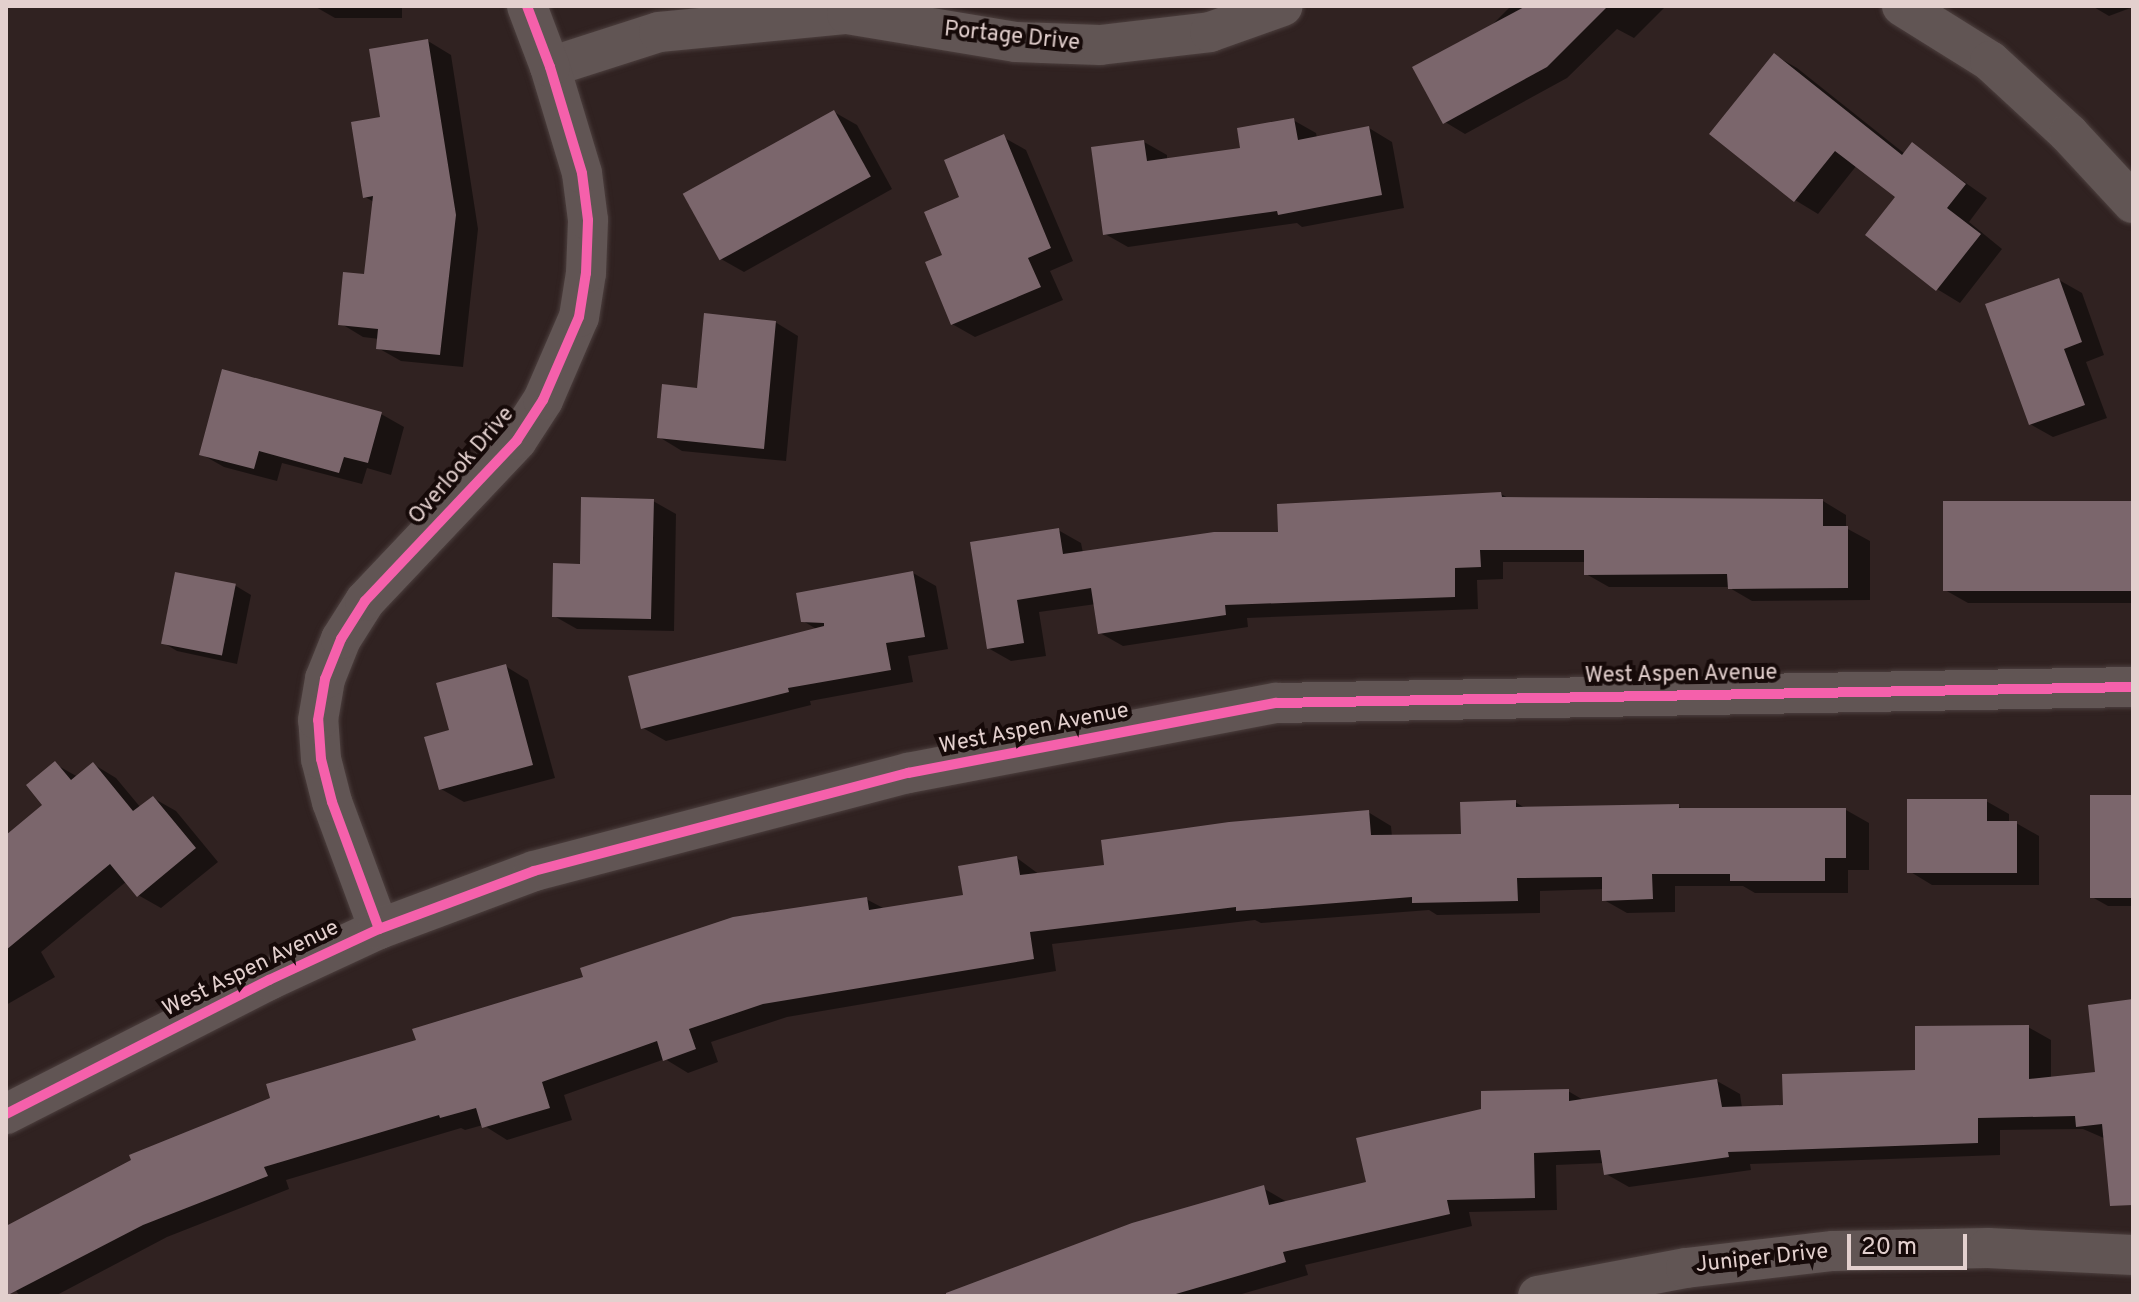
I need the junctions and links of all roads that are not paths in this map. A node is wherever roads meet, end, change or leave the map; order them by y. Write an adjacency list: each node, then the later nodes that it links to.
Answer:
1 (527, 6): 4 (street, Overlook Drive)
2 (1283, 6): 4 (street, Portage Drive)
3 (1902, 6): 5 (street)
4 (550, 67): 7 (street, Overlook Drive)
5 (2133, 203)
6 (2133, 687): 7 (street, West Aspen Avenue)
7 (379, 929): 8 (street, West Aspen Avenue)
8 (6, 1114)
9 (2133, 1255): 10 (street, Juniper Drive)
10 (1538, 1296)

